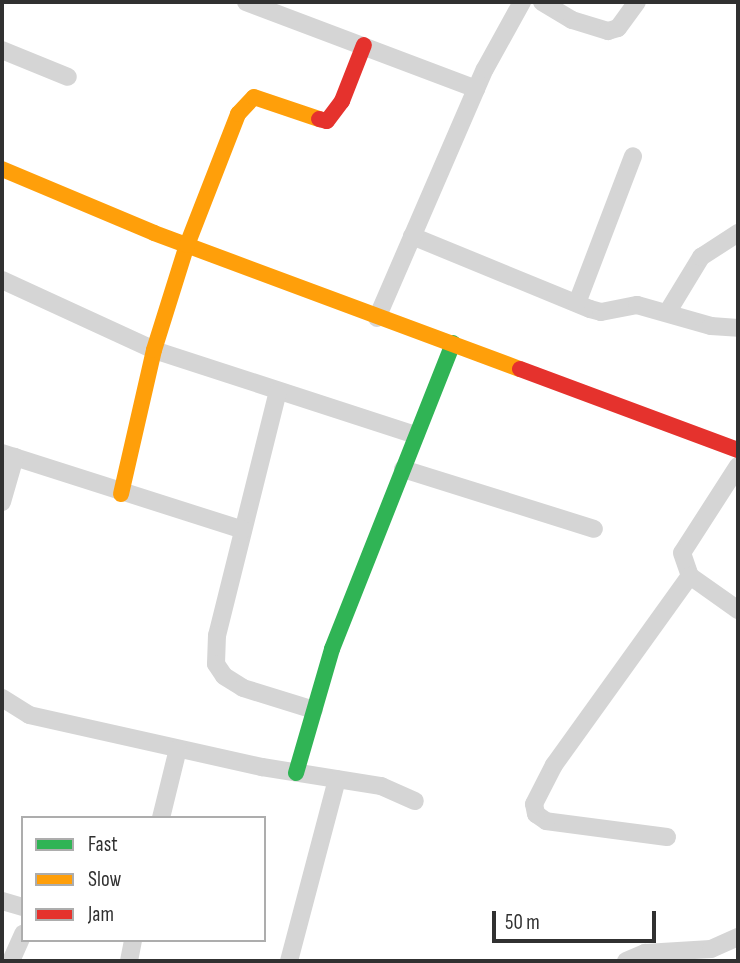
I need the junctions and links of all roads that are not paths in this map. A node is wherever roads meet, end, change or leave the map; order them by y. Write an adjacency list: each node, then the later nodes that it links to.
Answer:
1 (246, 2): 5 (street)
2 (522, 2): 8 (street)
3 (542, 2): 4 (street)
4 (637, 2)
5 (364, 45): 8 (street); 13 (street)
6 (2, 50): 7 (street)
7 (68, 77)
8 (477, 89): 12 (street)
9 (633, 156): 15 (street)
10 (2, 169): 13 (street)
11 (738, 233): 16 (street)
12 (412, 236): 15 (street); 17 (street)
13 (187, 245): 17 (street); 20 (street)
14 (2, 280): 20 (street)
15 (577, 303): 16 (street)
16 (667, 313): 18 (street)
17 (377, 318): 19 (street)
18 (738, 328)
19 (453, 342): 22 (street); 23 (street)
20 (154, 350): 21 (street); 27 (street)
21 (278, 391): 22 (street); 30 (street)
22 (416, 435): 26 (street)
23 (738, 450)
24 (8, 455): 27 (street); 28 (street)
25 (738, 466): 31 (street)
26 (403, 469): 29 (street); 34 (street)
27 (121, 494): 30 (street)
28 (2, 502)
29 (594, 528)
30 (243, 530): 34 (street)
31 (690, 576): 32 (street); 40 (street)
32 (738, 610)
33 (2, 698): 35 (street)
34 (314, 710): 36 (street)
35 (178, 749): 36 (street); 39 (street)
36 (296, 773): 37 (street)
37 (337, 779): 38 (street); 48 (street)
38 (415, 801)
39 (161, 816)
40 (667, 837)
41 (2, 901): 42 (street)
42 (21, 906)
43 (738, 937): 49 (street)
44 (21, 938): 46 (street)
45 (133, 942): 47 (street)
46 (11, 961)
47 (129, 961)
48 (289, 961)
49 (626, 961)

